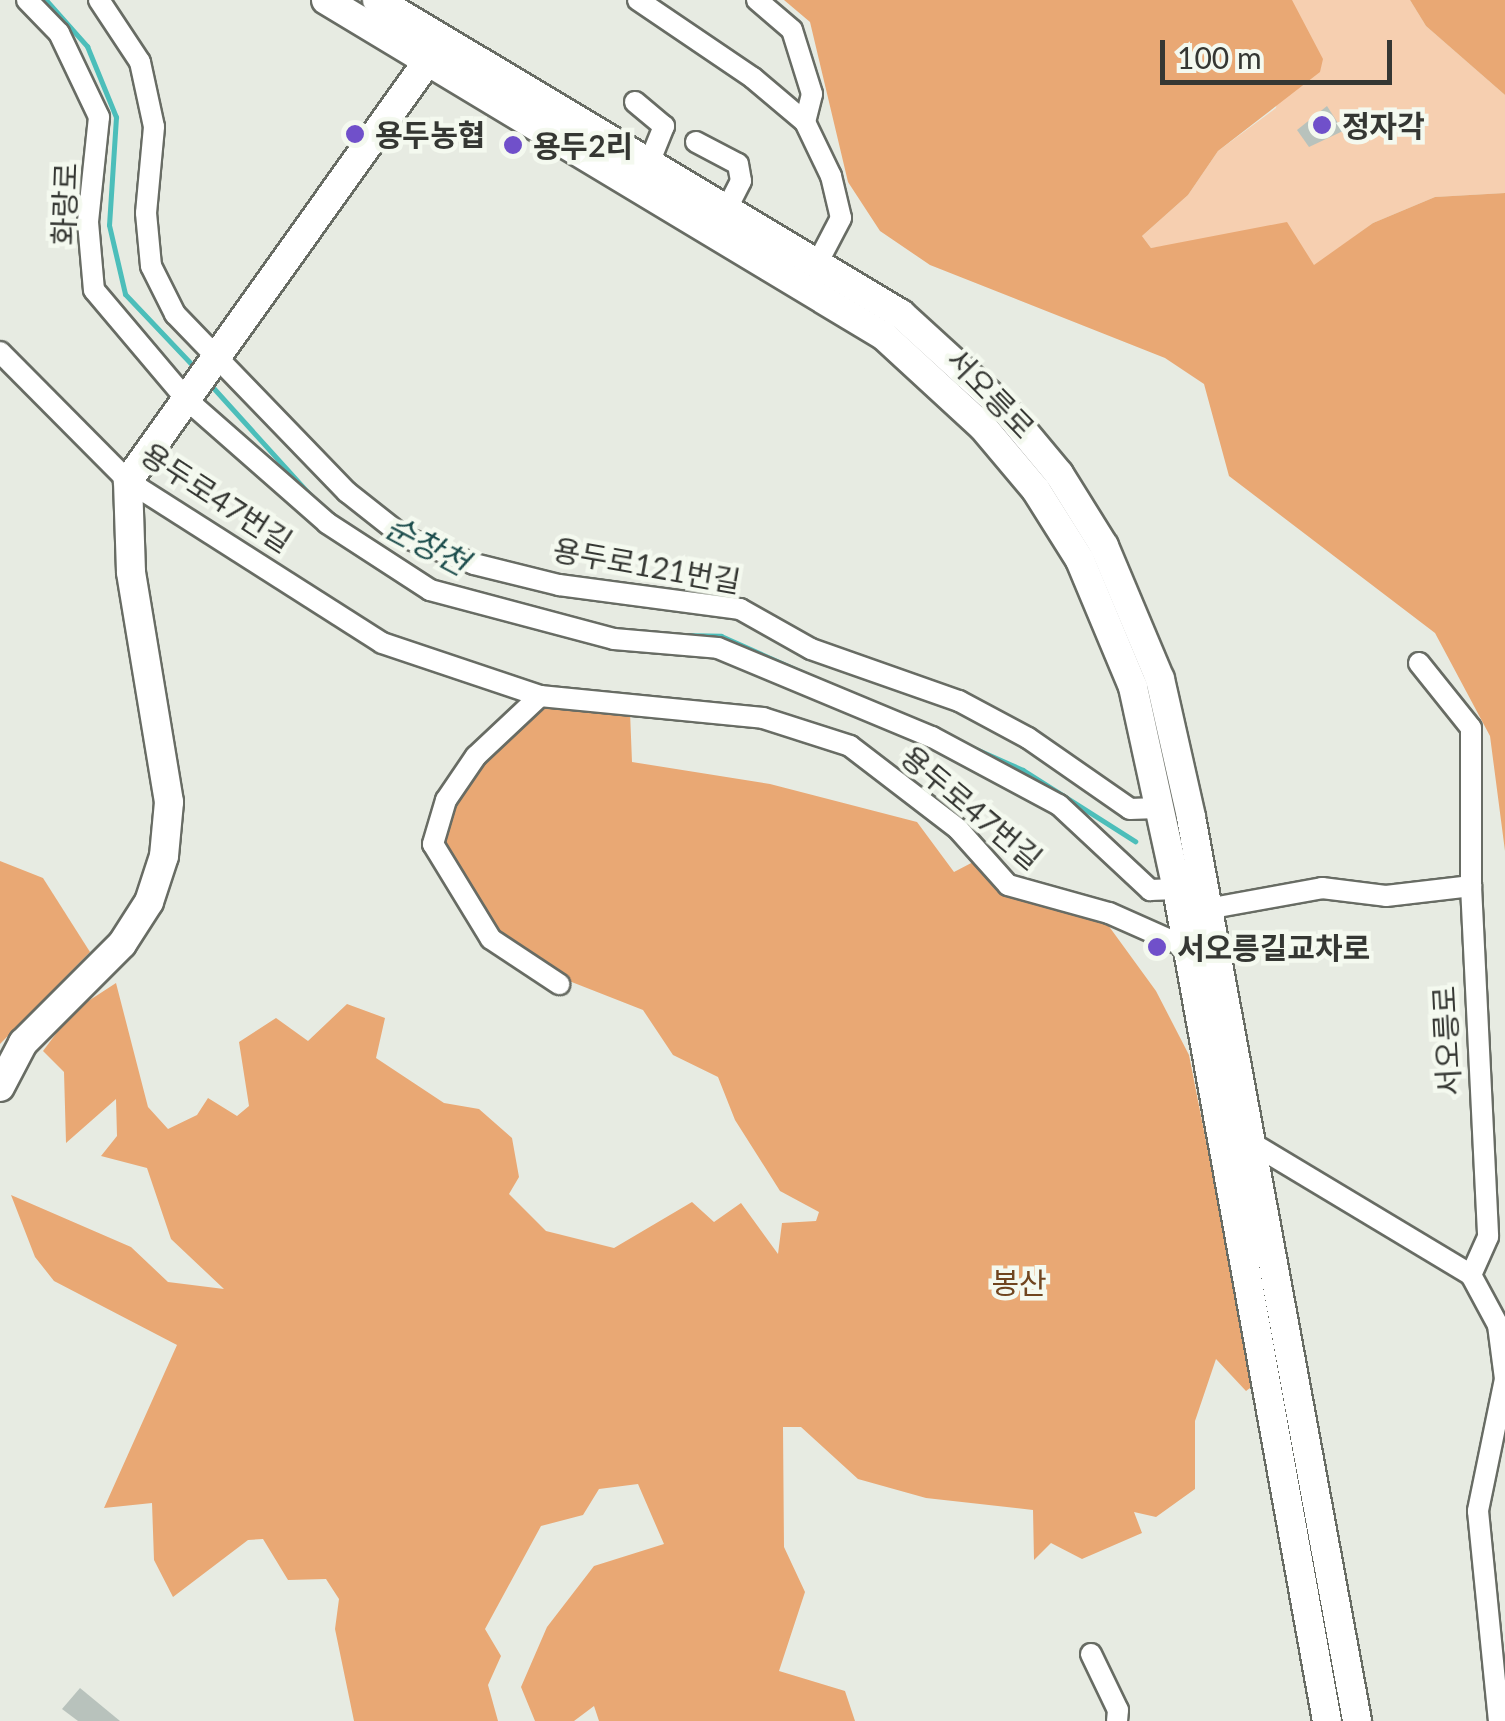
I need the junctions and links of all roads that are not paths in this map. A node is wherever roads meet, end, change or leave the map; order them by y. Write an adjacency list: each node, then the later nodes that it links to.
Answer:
1 (27, 0): 17 (street, 화랑로)
2 (98, 0): 16 (street, 용두로121번길)
3 (326, 0): 8 (main road, 서오릉로)
4 (377, 0): 7 (main road, 서오릉로)
5 (638, 0): 10 (street)
6 (757, 0): 10 (street)
7 (443, 38): 8 (main road); 12 (main road, 서오릉로)
8 (428, 63): 16 (main road); 21 (main road, 서오릉로)
9 (635, 102): 12 (street)
10 (805, 122): 14 (street)
11 (696, 142): 13 (street)
12 (650, 161): 13 (main road, 서오릉로)
13 (728, 206): 14 (main road, 서오릉로)
14 (819, 260): 24 (main road, 서오릉로)
15 (0, 352): 18 (street, 용두로47번길)
16 (214, 361): 17 (main road); 21 (street, 용두로121번길)
17 (190, 394): 18 (main road); 23 (street, 화랑로)
18 (128, 481): 20 (street, 용두로47번길); 27 (main road)
19 (1419, 663): 22 (street, 서오릉로)
20 (540, 696): 25 (street, 용두로47번길); 26 (street)
21 (1157, 808): 23 (main road, 서오릉로)
22 (1471, 886): 24 (street); 30 (street, 서오릉로)
23 (1177, 889): 25 (main road, 서오릉로)
24 (1207, 908): 29 (main road, 서오릉로)
25 (1188, 948): 28 (main road, 서오릉로)
26 (558, 984)
27 (0, 1087)
28 (1222, 1124): 29 (street); 34 (main road, 서오릉로)
29 (1253, 1144): 30 (street); 35 (main road, 서오릉로)
30 (1471, 1276): 31 (street)
31 (1505, 1379): 36 (street)
32 (1091, 1654): 33 (street)
33 (1117, 1721)
34 (1327, 1721)
35 (1357, 1721)
36 (1500, 1721)

